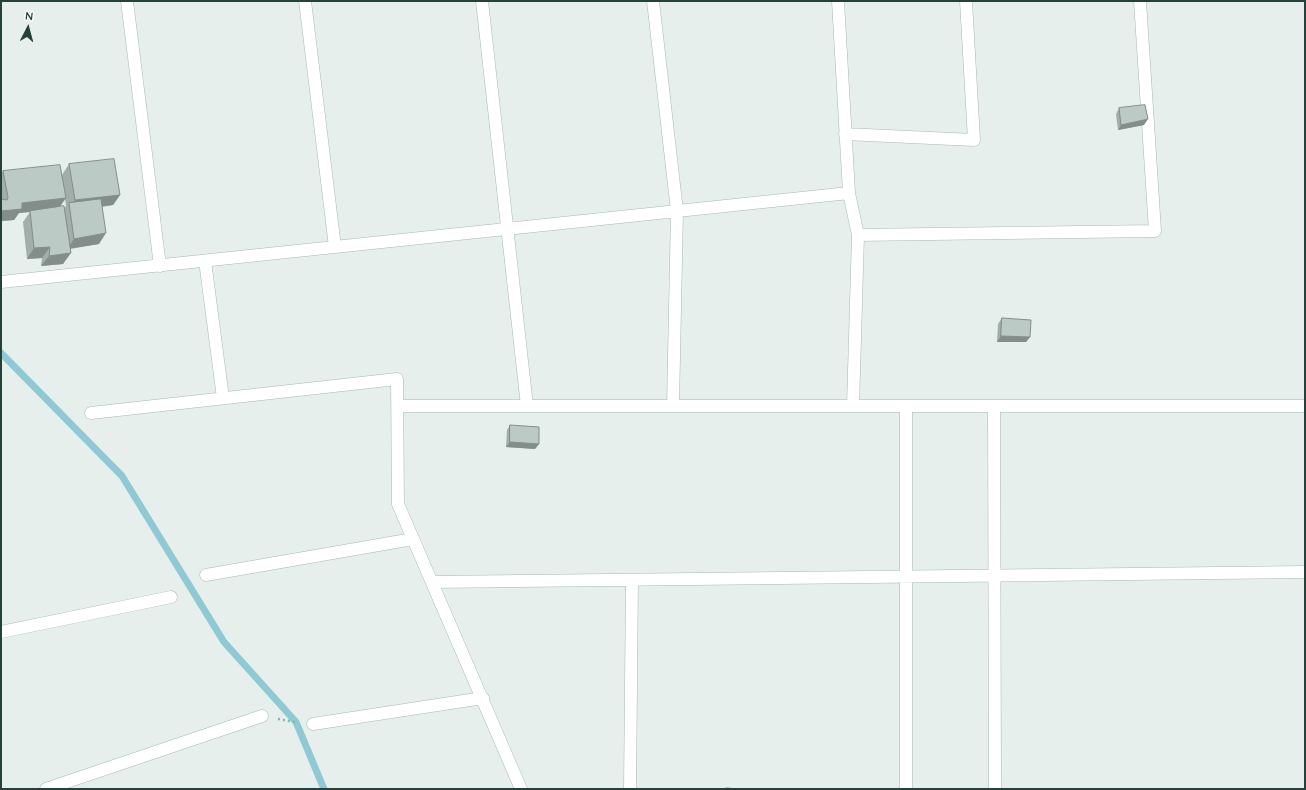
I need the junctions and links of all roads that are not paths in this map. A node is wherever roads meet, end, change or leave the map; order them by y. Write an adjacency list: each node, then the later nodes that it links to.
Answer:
1 (127, 1): 15 (street)
2 (305, 1): 13 (street)
3 (482, 1): 11 (street)
4 (653, 1): 10 (street)
5 (838, 1): 8 (street)
6 (966, 1): 8 (street)
7 (1140, 1): 12 (street)
8 (845, 134): 9 (street)
9 (848, 193): 10 (street); 12 (street)
10 (677, 212): 11 (street); 20 (street)
11 (507, 229): 13 (street); 19 (street)
12 (858, 235): 21 (street)
13 (335, 247): 14 (street)
14 (205, 261): 15 (street); 17 (street)
15 (160, 266): 16 (street)
16 (1, 282)
17 (222, 398): 18 (street); 25 (street)
18 (398, 406): 19 (street); 26 (street)
19 (527, 406): 20 (street)
20 (673, 406): 21 (street)
21 (852, 406): 22 (street)
22 (906, 406): 23 (street); 30 (street)
23 (994, 406): 24 (street); 29 (street)
24 (1305, 406)
25 (91, 413)
26 (413, 539): 28 (street); 32 (street)
27 (1305, 572): 29 (street)
28 (206, 575)
29 (994, 575): 30 (street); 42 (street)
30 (906, 576): 31 (street); 41 (street)
31 (632, 580): 32 (street); 40 (street)
32 (432, 582): 35 (street)
33 (171, 597): 34 (street)
34 (1, 632)
35 (482, 698): 37 (street); 39 (street)
36 (262, 716): 38 (street)
37 (313, 724)
38 (46, 789)
39 (522, 789)
40 (630, 789)
41 (906, 789)
42 (995, 789)

